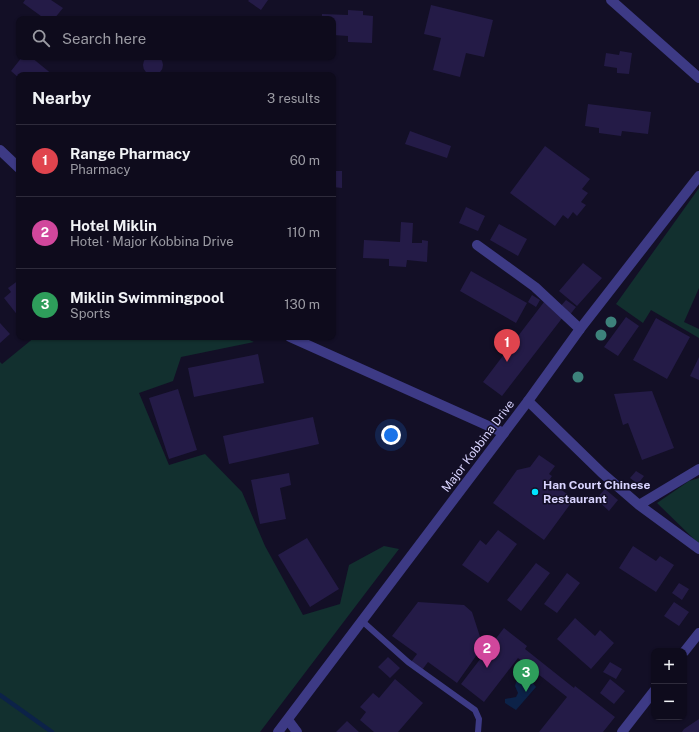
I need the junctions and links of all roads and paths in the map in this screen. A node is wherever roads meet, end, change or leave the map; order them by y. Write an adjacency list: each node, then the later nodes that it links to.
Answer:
1 (611, 0): 2 (street)
2 (699, 78)
3 (0, 150): 4 (street)
4 (16, 165)
5 (699, 176): 7 (street, Major Kobbina Drive)
6 (477, 245): 7 (street)
7 (580, 329): 9 (street, Major Kobbina Drive)
8 (297, 340): 10 (street)
9 (528, 401): 10 (street, Major Kobbina Drive); 12 (street)
10 (504, 433): 14 (street, Major Kobbina Drive)
11 (699, 469): 12 (street)
12 (639, 505): 13 (street)
13 (699, 549)
14 (362, 621): 18 (street, Major Kobbina Drive); 21 (lane)
15 (699, 633): 16 (street)
16 (687, 648)
17 (651, 695): 22 (street)
18 (288, 720): 19 (street, Major Kobbina Drive); 20 (street)
19 (278, 732)
20 (296, 732)
21 (478, 732)
22 (622, 732)

